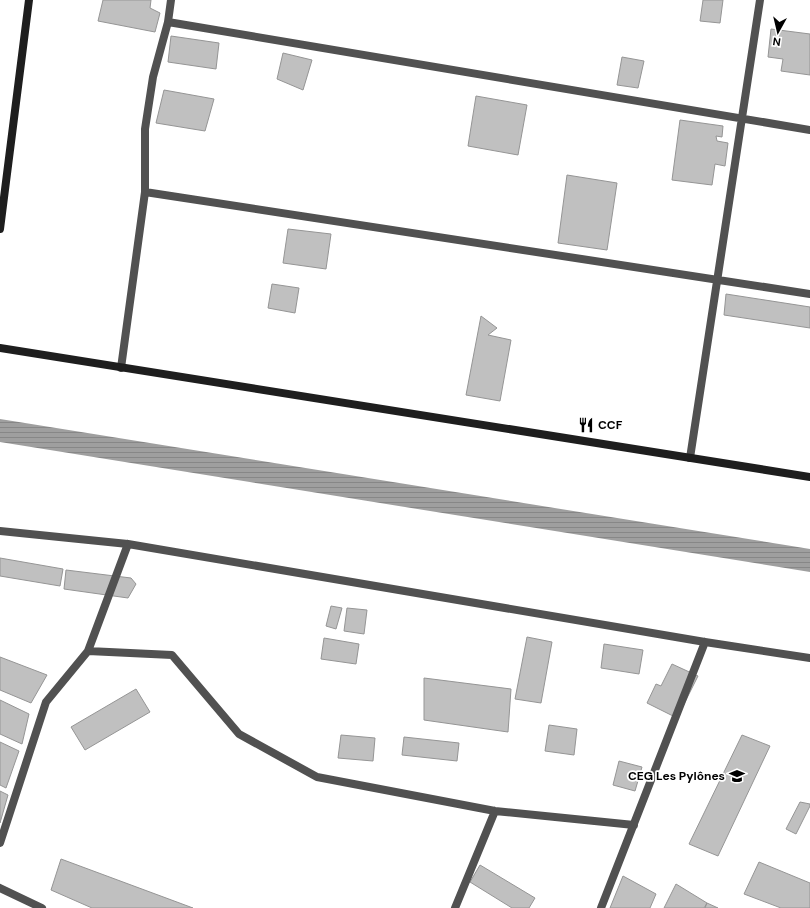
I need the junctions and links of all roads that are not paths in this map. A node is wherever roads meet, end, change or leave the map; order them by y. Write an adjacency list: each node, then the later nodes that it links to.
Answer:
1 (29, 0): 8 (street)
2 (172, 0): 4 (street)
3 (760, 0): 5 (street)
4 (168, 22): 5 (street); 7 (street)
5 (741, 118): 6 (street); 9 (street)
6 (810, 130)
7 (145, 192): 9 (street); 12 (street)
8 (0, 229)
9 (717, 280): 10 (street); 13 (street)
10 (810, 294)
11 (0, 348): 12 (street)
12 (121, 368): 13 (street)
13 (690, 458): 14 (street)
14 (810, 477)
15 (0, 531): 16 (street)
16 (128, 544): 17 (street); 18 (street)
17 (705, 642): 19 (street); 21 (street)
18 (88, 651): 20 (street); 22 (street)
19 (810, 658)
20 (495, 811): 21 (street); 25 (street)
21 (634, 825): 26 (street)
22 (0, 843)
23 (0, 888): 24 (street)
24 (42, 908)
25 (455, 908)
26 (601, 908)

